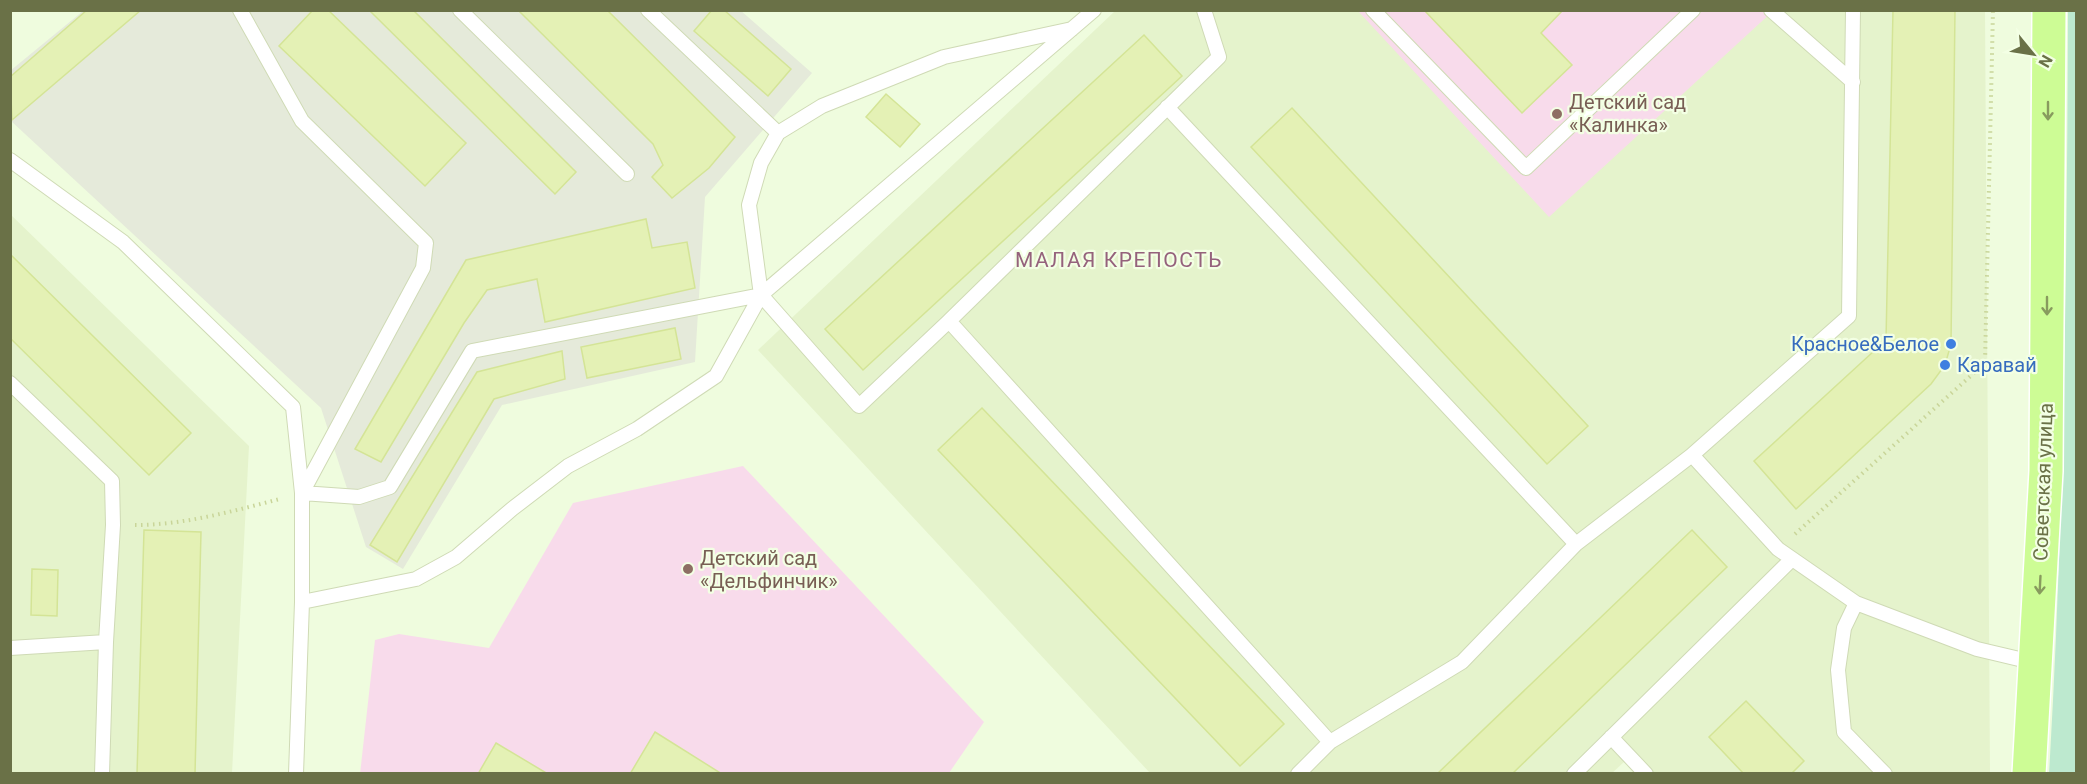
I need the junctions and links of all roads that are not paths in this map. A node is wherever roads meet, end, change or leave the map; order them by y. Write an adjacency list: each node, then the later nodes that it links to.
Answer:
1 (240, 10): 21 (lane)
2 (460, 10): 16 (lane)
3 (648, 10): 14 (lane)
4 (1094, 10): 11 (lane)
5 (1204, 10): 13 (lane)
6 (1373, 10): 7 (lane)
7 (1693, 10)
8 (1771, 10): 12 (lane)
9 (1853, 10): 12 (lane)
10 (2049, 10): 28 (main road, Советская улица, one-way to 28)
11 (1074, 28): 14 (lane); 17 (lane)
12 (1852, 82): 20 (lane)
13 (1167, 107): 18 (lane); 22 (lane)
14 (778, 133): 17 (lane)
15 (10, 160): 21 (lane)
16 (627, 174)
17 (761, 295): 18 (lane); 21 (lane); 24 (lane)
18 (949, 321): 30 (lane)
19 (10, 383): 26 (lane)
20 (1692, 455): 22 (lane); 23 (lane)
21 (302, 493): 24 (lane)
22 (1576, 544): 30 (lane)
23 (1791, 560): 25 (lane); 29 (lane)
24 (302, 602): 32 (lane)
25 (1856, 603): 28 (lane); 36 (lane)
26 (106, 642): 27 (lane); 31 (lane)
27 (10, 648)
28 (2036, 663): 37 (main road, Советская улица)
29 (1611, 737): 34 (lane); 35 (lane)
30 (1330, 742): 33 (lane)
31 (102, 774)
32 (296, 774)
33 (1298, 774)
34 (1574, 774)
35 (1646, 774)
36 (1885, 774)
37 (2029, 774)

